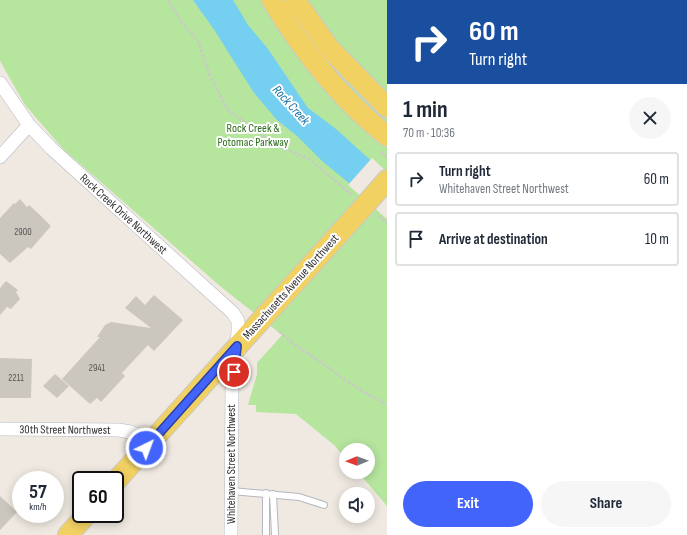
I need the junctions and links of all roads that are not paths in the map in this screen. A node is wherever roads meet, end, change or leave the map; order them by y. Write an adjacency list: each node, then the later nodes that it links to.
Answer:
1 (272, 0): 6 (main road)
2 (295, 0): 4 (main road)
3 (0, 83): 5 (street, Rock Creek Drive Northwest)
4 (387, 107)
5 (29, 125): 7 (street); 9 (street, Rock Creek Drive Northwest)
6 (387, 136)
7 (0, 157)
8 (387, 180): 9 (main road, Massachusetts Avenue Northwest, bridge)
9 (237, 346): 11 (main road, Massachusetts Avenue Northwest); 13 (street, Whitehaven Street Northwest)
10 (0, 429): 11 (street, 30th Street Northwest)
11 (153, 440): 12 (main road, Massachusetts Avenue Northwest)
12 (124, 472)
13 (232, 491): 14 (lane); 19 (street, Whitehaven Street Northwest)
14 (266, 493): 15 (lane); 20 (lane)
15 (273, 494): 16 (lane); 21 (lane)
16 (324, 505)
17 (79, 523): 18 (main road)
18 (68, 535)
19 (231, 535)
20 (266, 535)
21 (275, 535)

